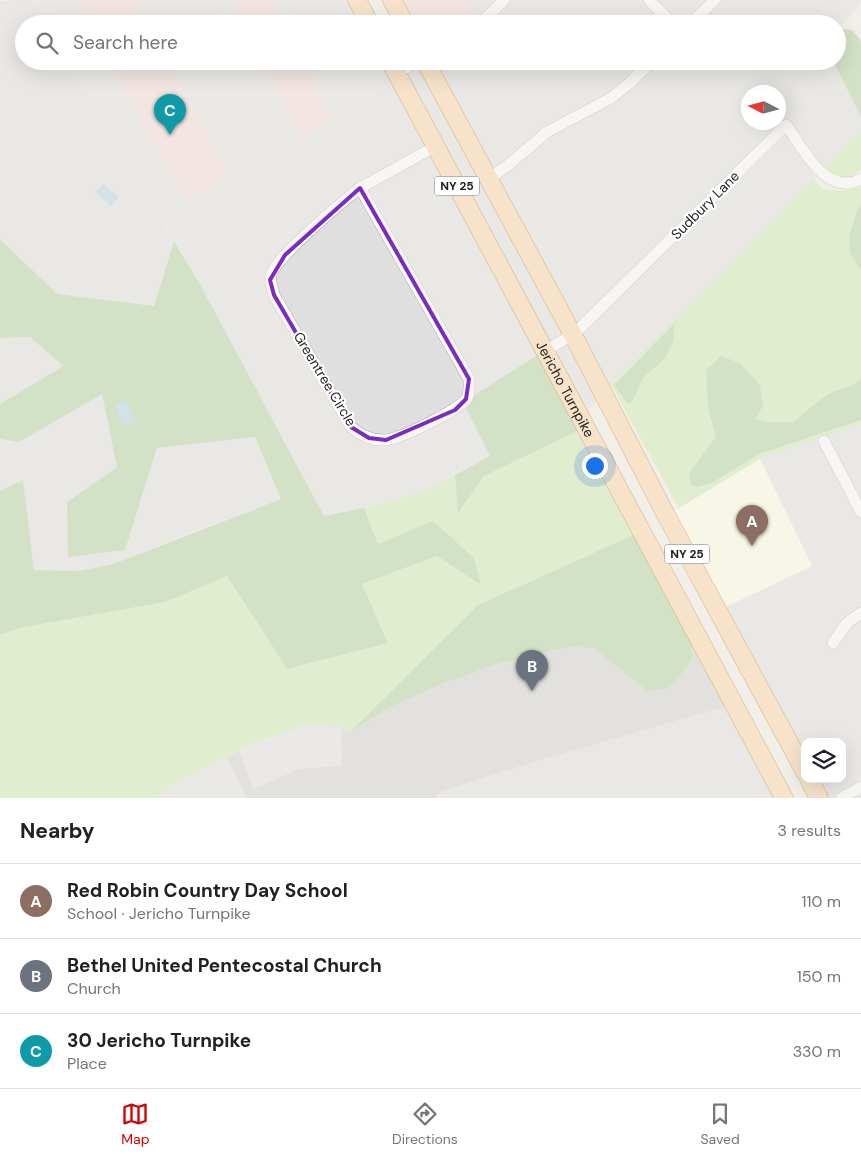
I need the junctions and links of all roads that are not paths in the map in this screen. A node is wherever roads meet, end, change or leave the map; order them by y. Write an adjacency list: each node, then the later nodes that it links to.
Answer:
1 (357, 0): 6 (main road)
2 (392, 0): 7 (main road)
3 (504, 0): 8 (street)
4 (650, 0): 9 (street)
5 (715, 0): 10 (street)
6 (365, 15)
7 (400, 15)
8 (489, 15)
9 (665, 15)
10 (699, 15)
11 (395, 70): 14 (main road, Jericho Turnpike / NY 25)
12 (430, 70): 15 (main road, NY 25)
13 (643, 70): 15 (street)
14 (436, 146): 17 (street, Greentree Circle); 19 (main road, Jericho Turnpike / NY 25)
15 (488, 179): 18 (main road, NY 25)
16 (861, 179): 18 (street, Sudbury Lane)
17 (360, 188): 17 (street, Greentree Circle)
18 (573, 335): 19 (street, Sudbury Lane); 25 (main road, NY 25)
19 (546, 350): 28 (main road, Jericho Turnpike / NY 25)
20 (824, 441): 21 (street)
21 (856, 491): 22 (street)
22 (861, 512)
23 (861, 613): 24 (street)
24 (833, 643)
25 (801, 765)
26 (811, 783): 29 (main road)
27 (861, 787): 30 (street)
28 (784, 798)
29 (819, 798)
30 (841, 798)

